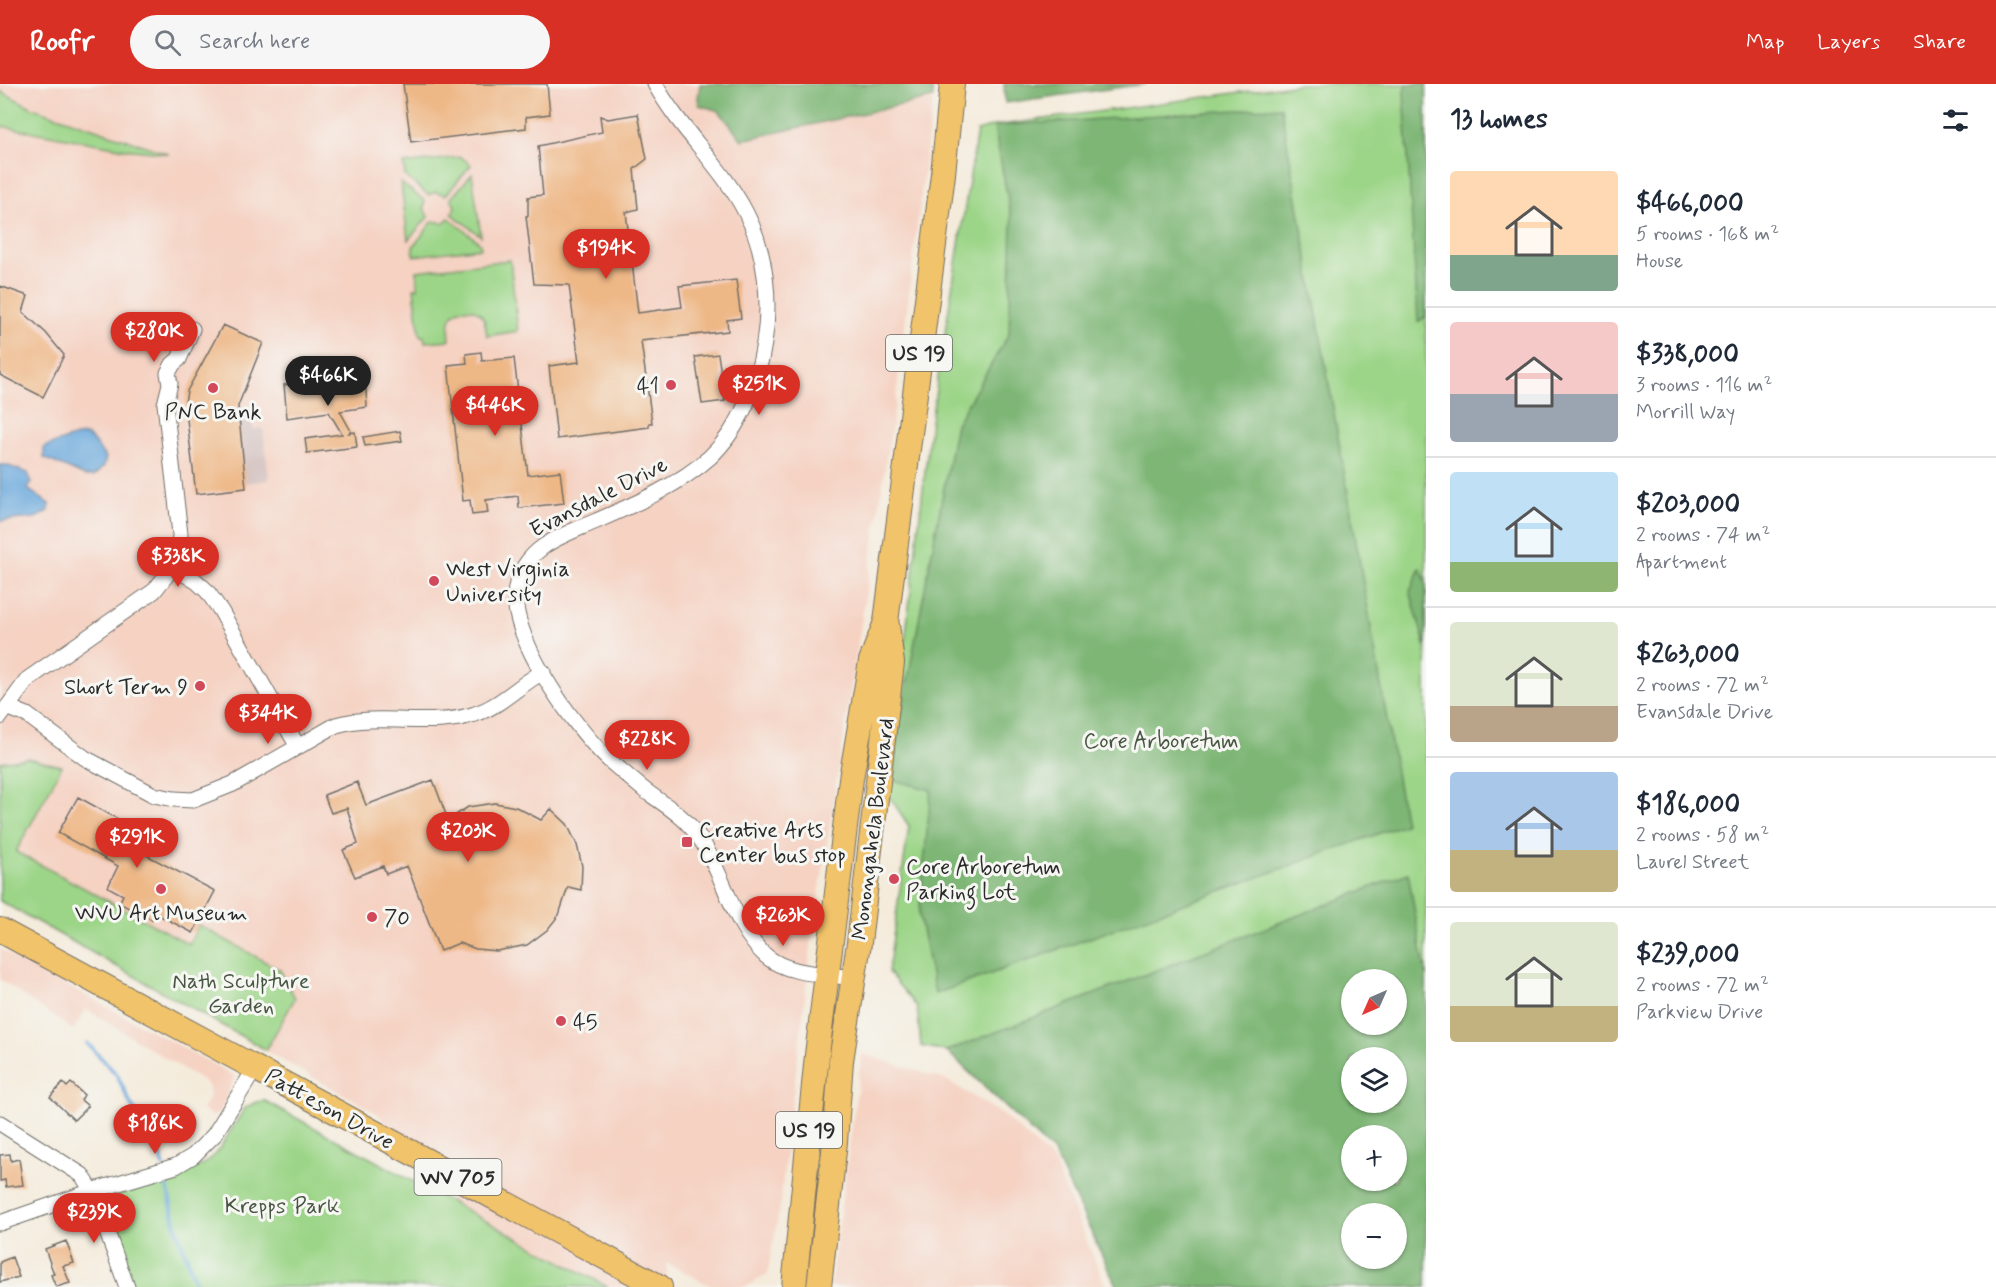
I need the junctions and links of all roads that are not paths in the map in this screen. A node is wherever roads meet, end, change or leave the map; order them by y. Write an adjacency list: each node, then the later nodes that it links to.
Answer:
1 (655, 84): 6 (street, Evansdale Drive)
2 (952, 84): 5 (main road, Monongahela Boulevard / US 19)
3 (192, 329): 4 (street)
4 (173, 567): 7 (street); 8 (street)
5 (886, 622): 10 (main road, Monongahela Boulevard / US 19); 11 (main road, Monongahela Boulevard / US 19)
6 (543, 672): 8 (street); 10 (street, Evansdale Drive)
7 (4, 712): 8 (street)
8 (298, 747)
9 (0, 930): 12 (main road, Patteson Drive / WV 705)
10 (827, 974): 11 (street, Evansdale Drive); 16 (main road, Monongahela Boulevard / US 19)
11 (853, 978): 20 (main road, Monongahela Boulevard / US 19)
12 (255, 1067): 14 (street); 18 (main road, Patteson Drive / WV 705)
13 (0, 1123): 14 (street)
14 (92, 1191): 15 (street); 17 (street)
15 (0, 1223)
16 (795, 1277): 19 (main road)
17 (127, 1287)
18 (660, 1287)
19 (774, 1287)
20 (819, 1287)

